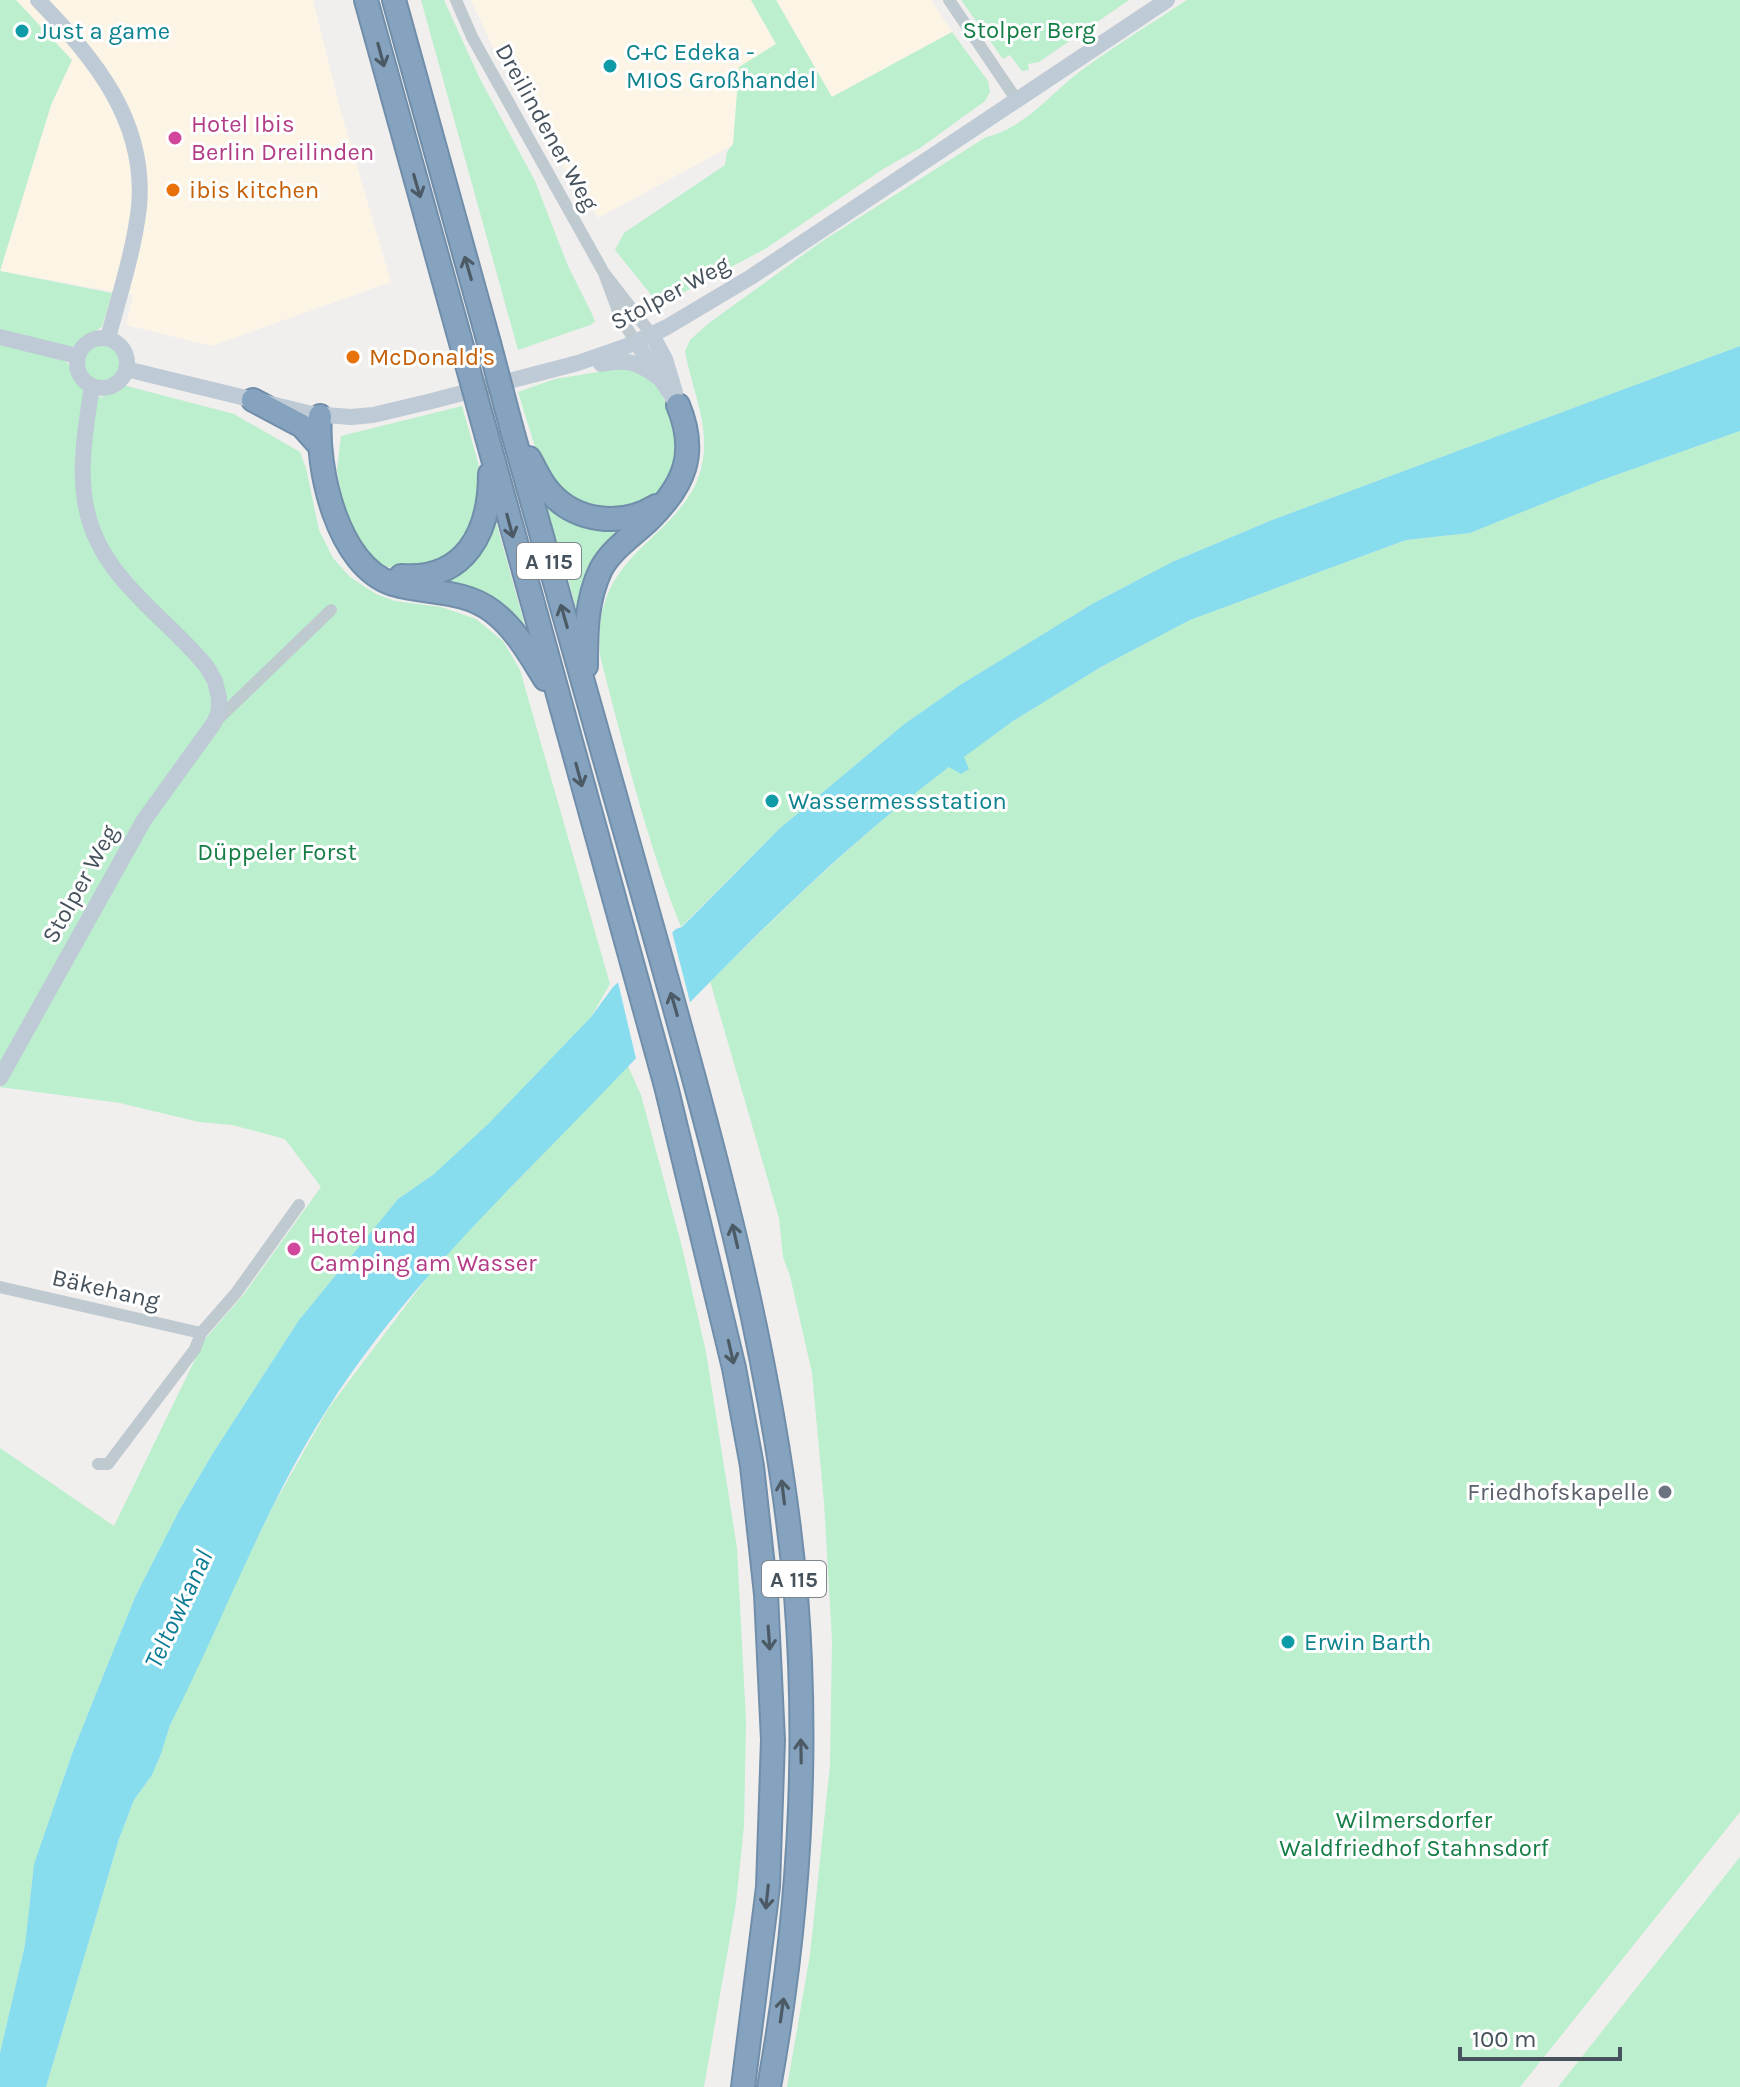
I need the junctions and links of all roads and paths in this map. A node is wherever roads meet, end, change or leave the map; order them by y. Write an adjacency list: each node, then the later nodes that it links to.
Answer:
1 (38, 0): 8 (street)
2 (56, 0): 8 (street)
3 (366, 0): 24 (highway, A 115, one-way to 24, bridge)
4 (394, 0): 23 (highway, A 115, one-way to 4, bridge)
5 (456, 0): 10 (street, Dreilindener Weg)
6 (949, 0): 9 (street)
7 (1167, 0): 9 (street, Stolper Weg)
8 (68, 32): 13 (street)
9 (1016, 99): 11 (street, Stolper Weg)
10 (604, 273): 11 (street, Dreilindener Weg); 14 (street, Dreilindener Weg)
11 (652, 335): 14 (street, Stolper Weg); 21 (street)
12 (0, 337): 15 (street)
13 (108, 338): 15 (street); 17 (street)
14 (636, 342): 16 (street, Stolper Weg); 18 (street)
15 (77, 356): 19 (street)
16 (578, 363): 18 (street); 22 (street, Stolper Weg)
17 (126, 369): 19 (street); 20 (street, Stolper Weg)
18 (658, 377): 21 (street)
19 (92, 386): 32 (street)
20 (253, 400): 22 (street, Stolper Weg); 25 (highway)
21 (678, 405): 26 (highway)
22 (327, 416): 25 (highway); 27 (highway)
23 (512, 430): 26 (highway); 30 (highway, A 115, one-way to 23)
24 (488, 444): 28 (highway); 31 (highway, A 115, one-way to 31)
25 (319, 445): 27 (highway)
26 (671, 497): 30 (highway)
27 (333, 503): 28 (highway)
28 (368, 569): 31 (highway)
29 (331, 610): 32 (street, Stolper Weg)
30 (585, 691): 39 (highway, A 115, one-way to 30)
31 (558, 700): 38 (highway, A 115, one-way to 38)
32 (214, 723): 33 (street, Stolper Weg)
33 (0, 1078)
34 (299, 1205): 36 (street)
35 (0, 1287): 36 (street, Bäkehang)
36 (201, 1333): 37 (street)
37 (98, 1464)
38 (743, 2087)
39 (769, 2087)

